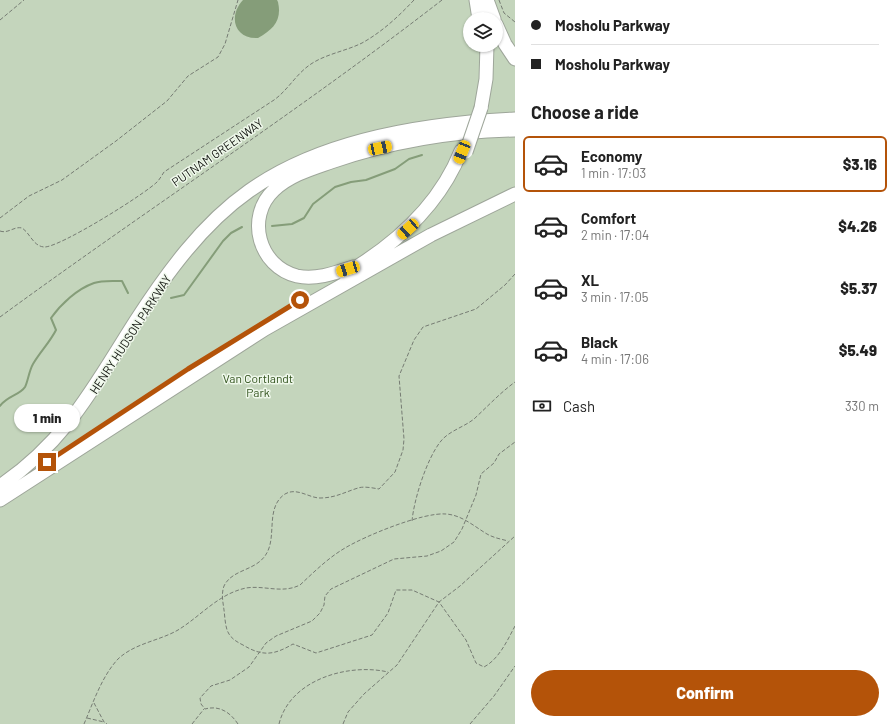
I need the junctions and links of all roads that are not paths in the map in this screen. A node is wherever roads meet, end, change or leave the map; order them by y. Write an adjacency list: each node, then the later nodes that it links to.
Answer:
1 (476, 0): 4 (highway)
2 (482, 0): 5 (highway)
3 (488, 0): 6 (highway)
4 (478, 12)
5 (484, 12)
6 (492, 12)
7 (503, 40): 10 (highway)
8 (482, 52): 11 (highway)
9 (487, 52): 11 (highway)
10 (515, 59)
11 (478, 108): 15 (highway)
12 (515, 119): 16 (highway, HENRY HUDSON PARKWAY)
13 (515, 130): 15 (highway)
14 (515, 194): 15 (highway)
15 (361, 270): 17 (highway); 18 (highway)
16 (0, 486)
17 (0, 492)
18 (0, 500)

